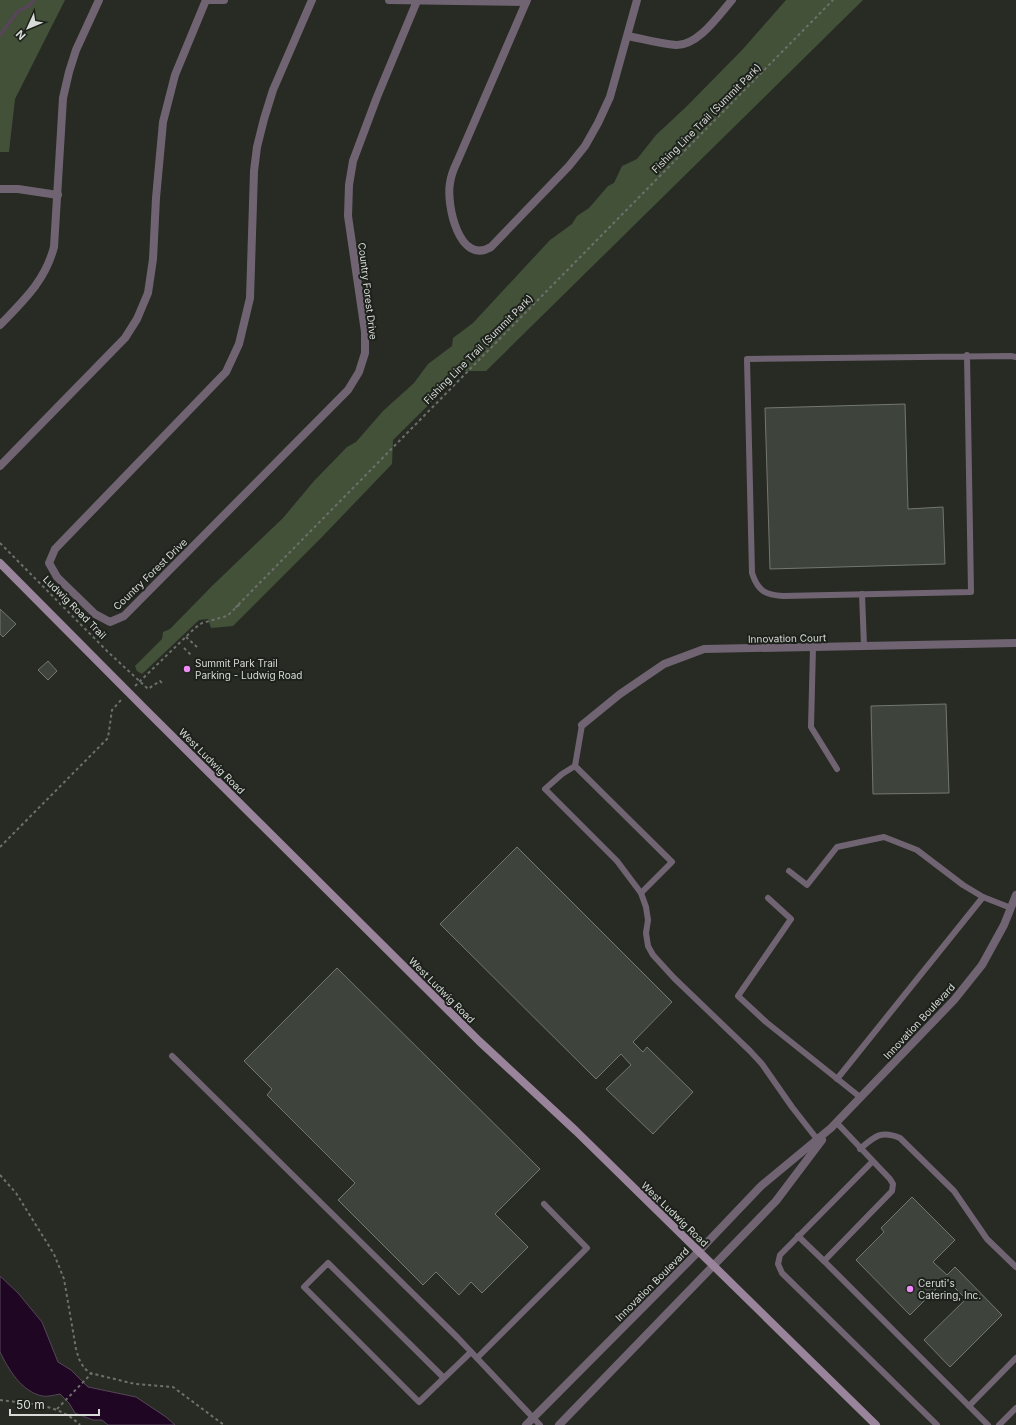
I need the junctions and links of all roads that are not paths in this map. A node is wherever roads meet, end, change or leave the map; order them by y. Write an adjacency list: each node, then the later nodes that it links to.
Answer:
1 (99, 0): 12 (street)
2 (206, 0): 3 (street); 16 (street)
3 (224, 0)
4 (312, 0): 8 (street, Country Forest Drive)
5 (388, 0): 8 (street)
6 (637, 0): 10 (street)
7 (732, 0): 10 (street)
8 (417, 1): 9 (street)
9 (526, 1): 10 (street)
10 (628, 36)
11 (0, 188): 12 (street)
12 (58, 195): 13 (street)
13 (0, 325)
14 (967, 355): 15 (lane); 18 (lane); 18 (lane)
15 (1016, 357)
16 (0, 466)
17 (0, 563): 40 (main road, West Ludwig Road)
18 (862, 594): 20 (lane)
19 (1016, 643): 20 (street, Innovation Court)
20 (864, 646): 21 (street, Innovation Court)
21 (813, 647): 22 (street, Innovation Court); 24 (lane)
22 (582, 725): 23 (lane)
23 (575, 766): 26 (lane); 26 (lane)
24 (836, 769)
25 (789, 871): 28 (lane)
26 (641, 893): 35 (lane)
27 (1016, 895): 30 (street, Innovation Boulevard)
28 (983, 897): 30 (lane); 32 (lane)
29 (768, 898): 32 (lane)
30 (1011, 908): 33 (street, Innovation Boulevard)
31 (172, 1056): 44 (lane)
32 (837, 1079): 33 (lane)
33 (860, 1098): 34 (street, Innovation Boulevard)
34 (833, 1125): 35 (street, Innovation Boulevard); 36 (lane); 42 (street, Innovation Boulevard)
35 (817, 1139): 40 (street, Innovation Boulevard)
36 (860, 1148): 37 (lane); 43 (lane)
37 (872, 1162): 39 (lane); 41 (lane)
38 (544, 1204): 45 (lane)
39 (798, 1236): 41 (lane); 55 (lane)
40 (699, 1251): 42 (main road, West Ludwig Road); 50 (street, Innovation Boulevard)
41 (824, 1261): 48 (lane)
42 (714, 1266): 53 (street, Innovation Boulevard); 54 (main road, West Ludwig Road)
43 (1016, 1267)
44 (471, 1352): 45 (lane); 47 (lane)
45 (477, 1358): 50 (lane)
46 (1016, 1358): 48 (lane)
47 (444, 1378): 47 (lane)
48 (969, 1406): 56 (lane)
49 (1016, 1408): 57 (lane)
50 (533, 1418): 51 (street, Innovation Boulevard); 52 (lane)
51 (526, 1425)
52 (540, 1425)
53 (559, 1425)
54 (876, 1425)
55 (936, 1425)
56 (988, 1425)
57 (999, 1425)

